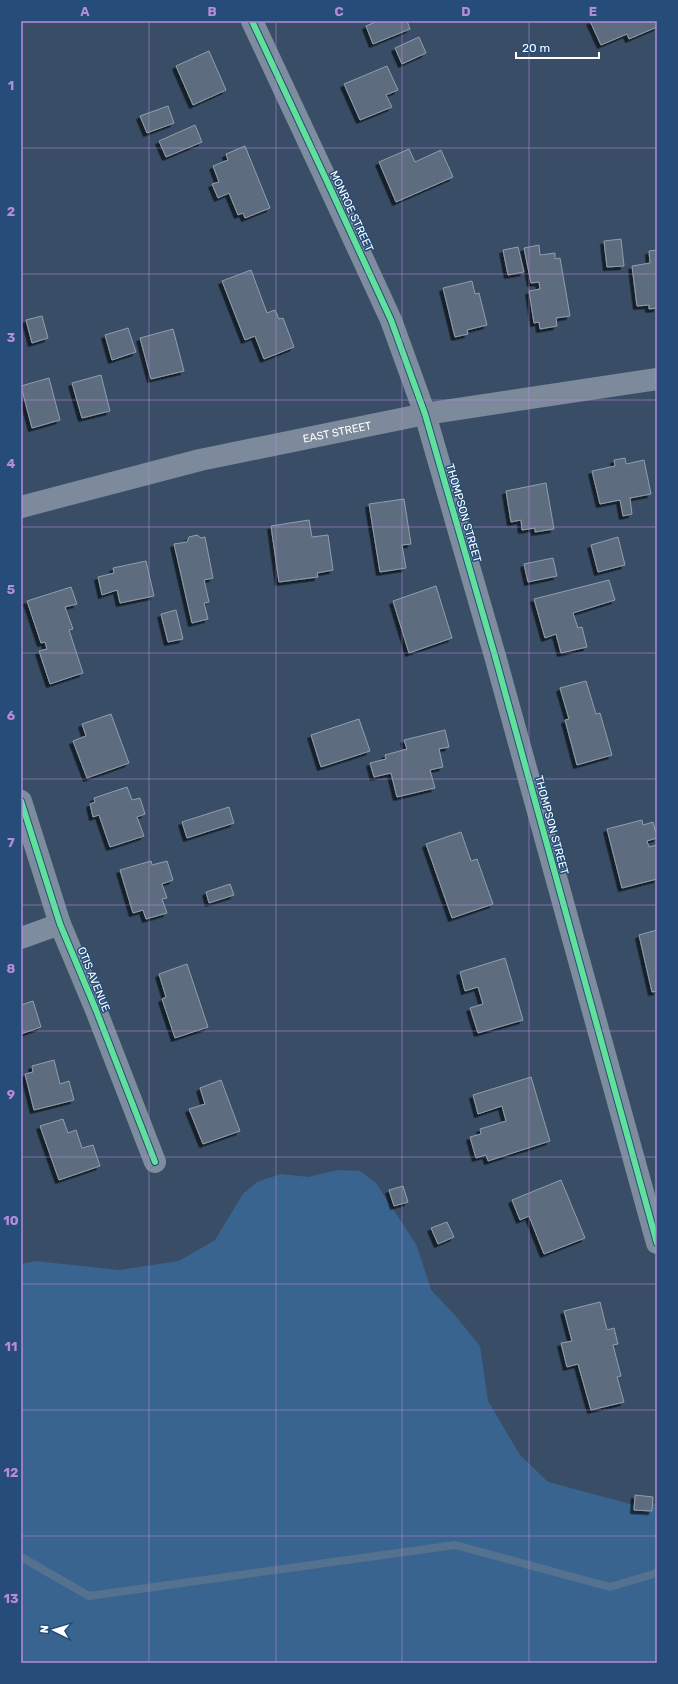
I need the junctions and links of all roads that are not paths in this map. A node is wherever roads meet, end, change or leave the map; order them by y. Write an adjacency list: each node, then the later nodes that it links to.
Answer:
1 (252, 21): 3 (street, MONROE STREET)
2 (657, 379): 3 (main road, EAST STREET)
3 (425, 414): 4 (main road, EAST STREET); 9 (street, THOMPSON STREET)
4 (21, 506)
5 (21, 802): 6 (street, OTIS AVENUE)
6 (60, 924): 7 (street); 8 (street, OTIS AVENUE)
7 (21, 938)
8 (155, 1162)
9 (657, 1243)

